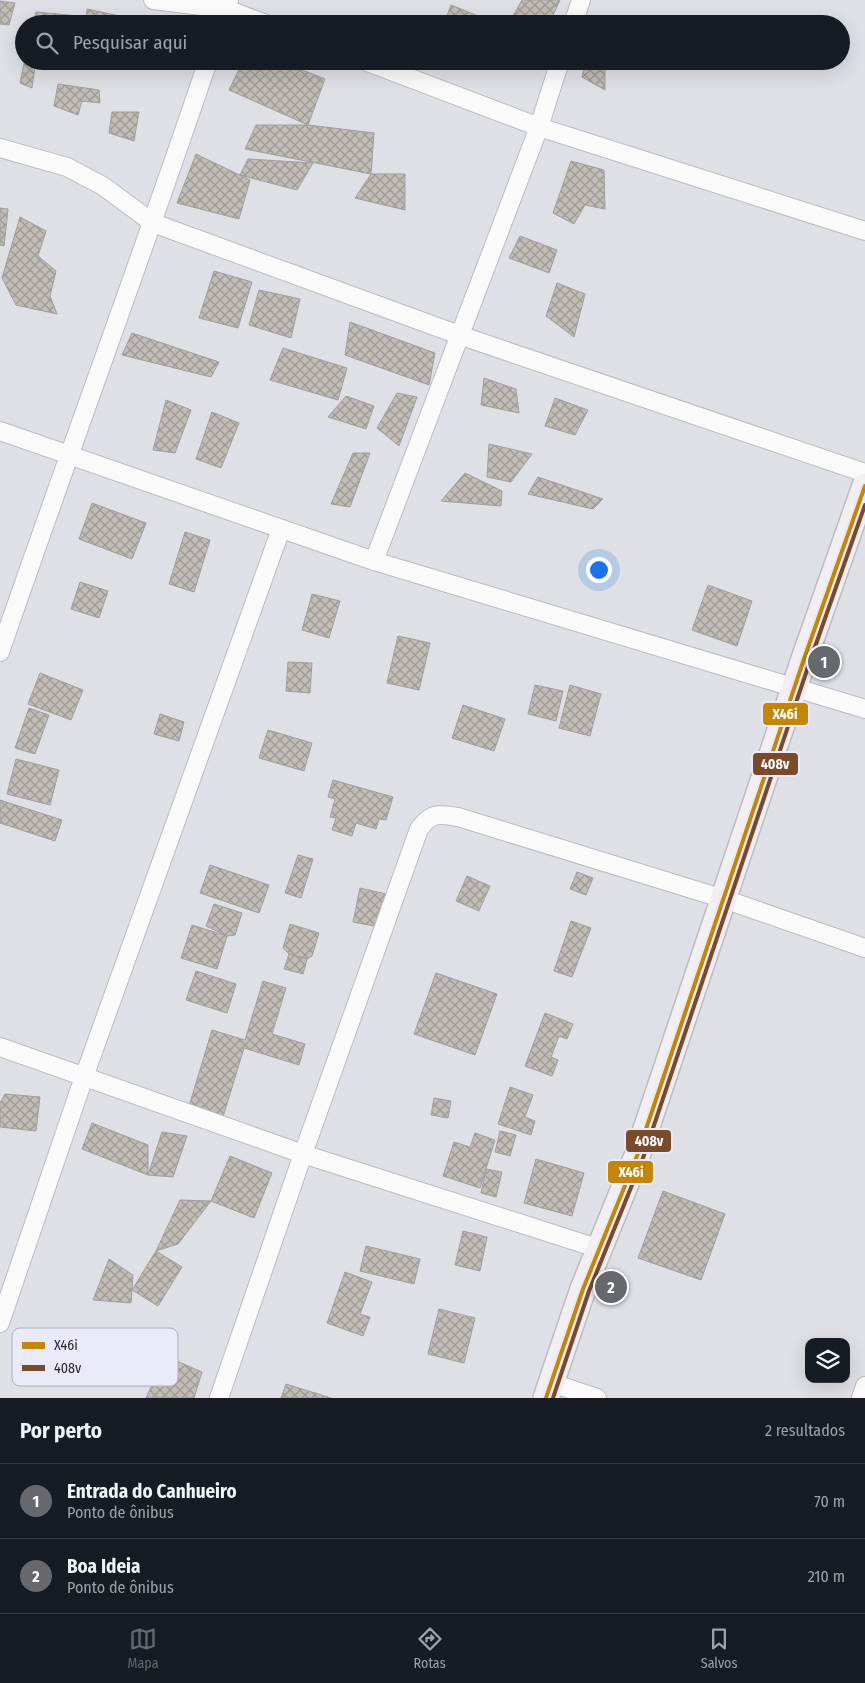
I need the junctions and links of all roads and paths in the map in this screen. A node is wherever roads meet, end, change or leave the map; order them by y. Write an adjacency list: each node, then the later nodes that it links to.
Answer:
1 (153, 0): 3 (street)
2 (581, 0): 5 (street)
3 (225, 11): 4 (street)
4 (238, 15)
5 (576, 15)
6 (205, 70): 11 (street)
7 (389, 70): 9 (street)
8 (557, 70): 9 (street)
9 (539, 127): 12 (street); 13 (street)
10 (0, 148): 11 (street)
11 (153, 224): 13 (street); 15 (street)
12 (865, 232)
13 (459, 335): 16 (street); 19 (street)
14 (0, 431): 15 (street)
15 (68, 455): 18 (street); 20 (street)
16 (865, 474)
17 (865, 486): 21 (street)
18 (281, 529): 19 (street); 26 (street)
19 (374, 561): 21 (street)
20 (0, 652)
21 (794, 689): 22 (street); 23 (street)
22 (865, 710)
23 (724, 899): 24 (street); 27 (street); 28 (street)
24 (865, 948)
25 (0, 1047): 26 (street)
26 (84, 1077): 27 (street); 29 (street)
27 (303, 1154): 28 (street); 32 (street)
28 (600, 1249): 31 (street)
29 (0, 1323)
30 (865, 1386): 34 (street)
31 (549, 1390): 33 (street)
32 (220, 1398)
33 (597, 1398)
34 (861, 1398)

